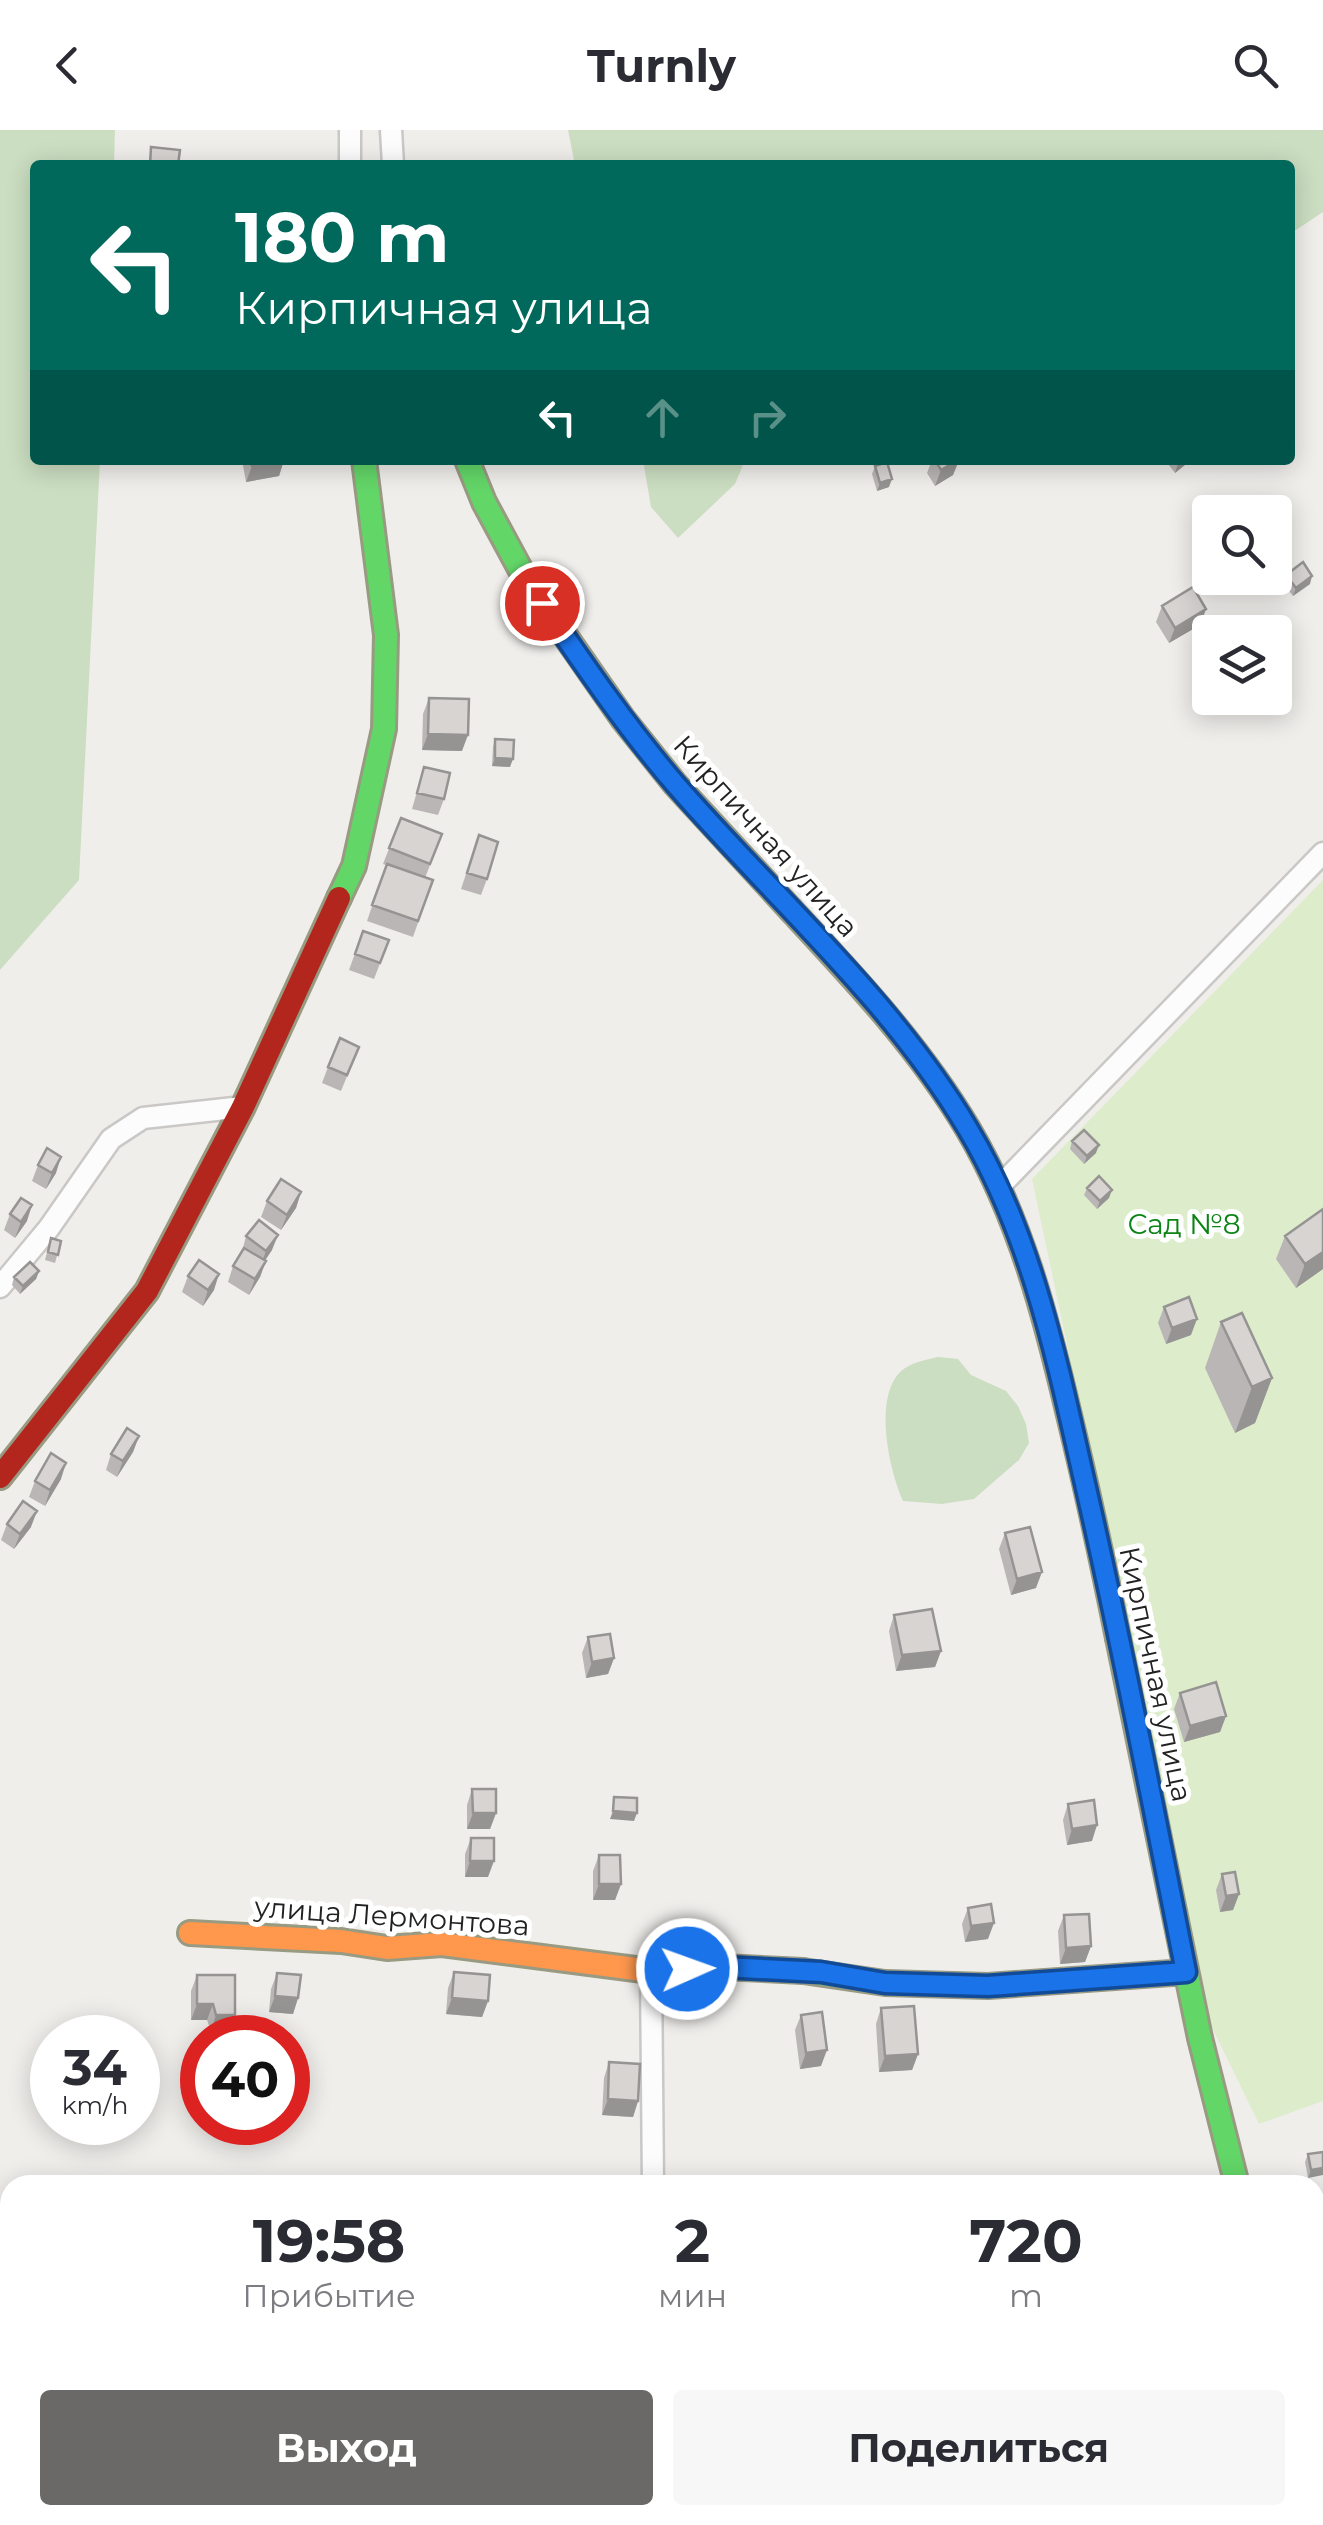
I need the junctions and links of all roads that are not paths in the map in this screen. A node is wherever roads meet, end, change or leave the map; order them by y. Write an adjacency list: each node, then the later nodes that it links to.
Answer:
1 (350, 130): 3 (street)
2 (391, 130): 4 (street)
3 (350, 160)
4 (393, 160)
5 (365, 465): 8 (street)
6 (469, 465): 9 (street, Кирпичная улица)
7 (1323, 854): 9 (street)
8 (243, 1107): 10 (street); 11 (street)
9 (998, 1188): 14 (street, Кирпичная улица)
10 (0, 1287)
11 (0, 1477)
12 (190, 1933): 13 (street, улица Лермонтова)
13 (651, 1972): 14 (street, улица Лермонтова); 15 (street)
14 (1186, 1972): 16 (street, Кирпичная улица)
15 (653, 2175)
16 (1234, 2175)

